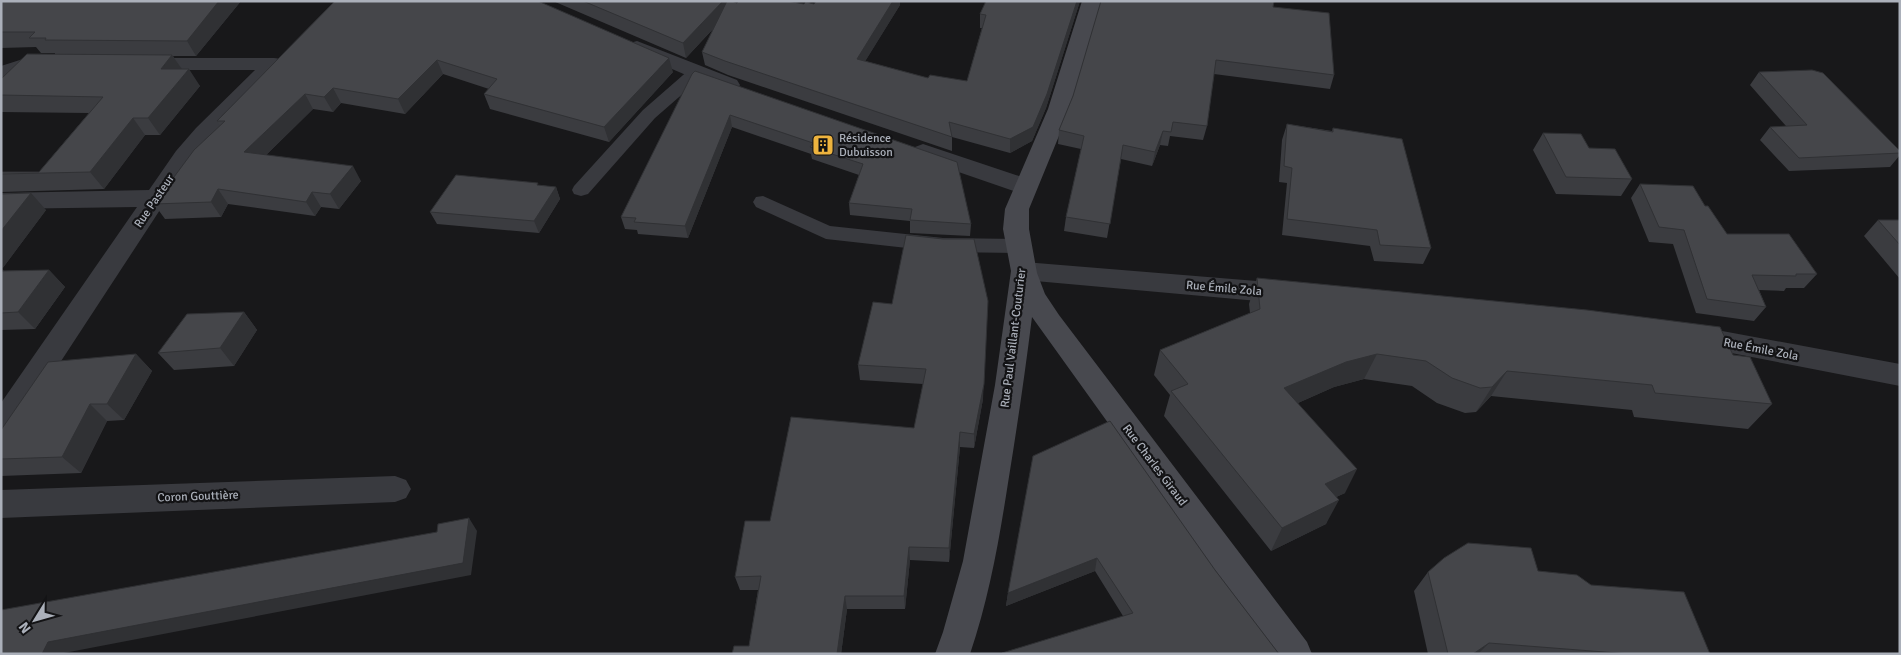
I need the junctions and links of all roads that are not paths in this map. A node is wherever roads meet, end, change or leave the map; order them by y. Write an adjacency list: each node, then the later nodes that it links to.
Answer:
1 (1092, 1): 11 (street, Rue Paul Vaillant-Couturier)
2 (621, 41): 8 (street)
3 (293, 45): 6 (street, Rue Pasteur)
4 (69, 63): 7 (street)
5 (118, 64): 6 (street)
6 (274, 64): 13 (street, Rue Pasteur)
7 (1, 72)
8 (696, 72): 9 (street); 12 (lane)
9 (750, 93)
10 (906, 146): 11 (street)
11 (1024, 187): 16 (street, Rue Paul Vaillant-Couturier)
12 (580, 190)
13 (156, 198): 14 (street); 20 (street, Rue Pasteur)
14 (1, 201)
15 (763, 202): 16 (lane)
16 (1021, 258): 17 (street, Rue Émile Zola); 23 (street, Rue Paul Vaillant-Couturier); 24 (street, Rue Charles Giraud)
17 (1313, 295)
18 (1661, 331): 19 (street, Rue Émile Zola)
19 (1900, 375)
20 (1, 427)
21 (395, 489): 22 (street, Coron Gouttière)
22 (1, 504)
23 (952, 654)
24 (1295, 654)

